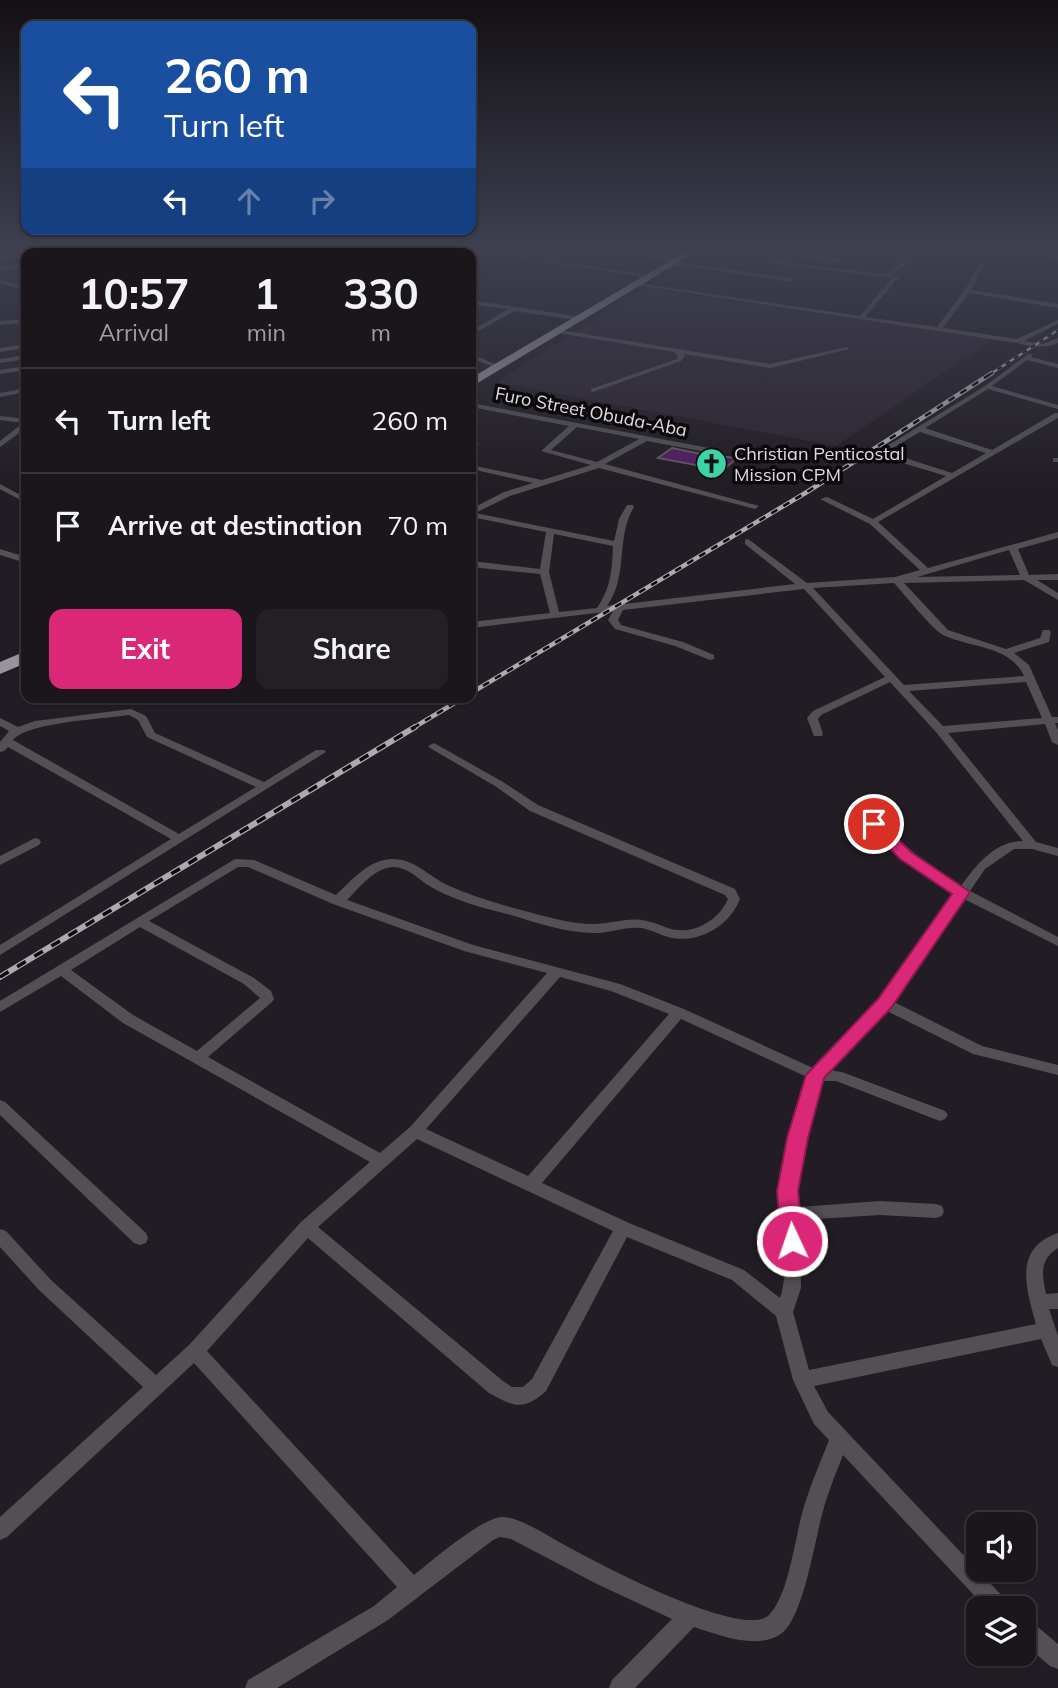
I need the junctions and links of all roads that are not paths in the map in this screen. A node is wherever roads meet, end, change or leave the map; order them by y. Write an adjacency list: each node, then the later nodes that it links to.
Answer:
1 (565, 329): 4 (highway)
2 (939, 329): 6 (street)
3 (1044, 329): 6 (street)
4 (557, 334): 11 (street); 18 (highway); 22 (highway)
5 (1058, 340): 8 (street)
6 (1018, 341): 8 (street)
7 (21, 347): 10 (street)
8 (1037, 347): 14 (street)
9 (847, 349): 11 (street)
10 (1, 350): 15 (street)
11 (676, 351): 24 (street)
12 (21, 358): 15 (street)
13 (476, 358): 18 (street)
14 (1026, 358): 17 (street); 23 (street)
15 (11, 360): 16 (street)
16 (0, 361)
17 (1058, 366)
18 (498, 367): 21 (highway)
19 (21, 369): 20 (street)
20 (0, 372)
21 (476, 381)
22 (476, 382)
23 (987, 387): 28 (street); 34 (street)
24 (593, 390)
25 (21, 391): 26 (street)
26 (0, 395)
27 (476, 406): 32 (street, Furo Street Obuda-Aba)
28 (1058, 407)
29 (1058, 415): 38 (street)
30 (0, 418): 31 (street)
31 (21, 422)
32 (575, 425): 35 (street, Furo Street Obuda-Aba); 39 (street)
33 (21, 427): 36 (street)
34 (919, 429): 38 (street); 41 (street)
35 (645, 439): 37 (street, Furo Street Obuda-Aba); 39 (street)
36 (0, 445)
37 (706, 450)
38 (993, 453): 41 (street)
39 (594, 467): 42 (street); 48 (street)
40 (476, 468): 42 (street)
41 (953, 476): 52 (street)
42 (543, 484): 50 (street)
43 (0, 486): 45 (street)
44 (21, 488): 45 (street)
45 (11, 492): 46 (street)
46 (21, 498)
47 (824, 499): 52 (street)
48 (755, 506)
49 (631, 507): 56 (street)
50 (476, 511)
51 (476, 515): 53 (street)
52 (873, 522): 61 (street)
53 (550, 532): 56 (street); 62 (street)
54 (1058, 535): 57 (street)
55 (748, 542): 66 (street)
56 (618, 544): 69 (street)
57 (1014, 546): 61 (street); 63 (street)
58 (0, 552): 59 (street)
59 (21, 558)
60 (476, 565): 62 (street)
61 (924, 569): 65 (street)
62 (544, 572): 70 (street)
63 (1025, 577): 64 (street); 65 (street); 67 (street)
64 (1058, 577)
65 (896, 580): 66 (street); 74 (street)
66 (806, 586): 68 (street); 79 (street)
67 (1058, 597)
68 (620, 606): 69 (street); 75 (street)
69 (601, 608): 70 (street)
70 (555, 613): 71 (street)
71 (476, 624)
72 (1046, 632): 74 (street)
73 (21, 650): 77 (highway)
74 (1006, 652): 80 (street)
75 (710, 657)
76 (21, 658): 78 (highway)
77 (0, 660)
78 (0, 668)
79 (890, 678): 81 (street); 86 (street)
80 (1031, 679): 81 (street); 82 (street)
81 (900, 688): 84 (street)
82 (1053, 720): 84 (street); 87 (street)
83 (0, 721): 85 (street)
84 (940, 730): 95 (street)
85 (17, 731): 88 (street); 91 (street)
86 (818, 734)
87 (1058, 742)
88 (3, 745): 93 (street)
89 (434, 746): 99 (street)
90 (320, 752): 91 (street)
91 (264, 786): 93 (street)
92 (874, 824): 98 (street)
93 (179, 839): 102 (street)
94 (35, 842): 97 (street)
95 (1032, 845): 96 (street); 98 (street)
96 (1058, 852)
97 (0, 861)
98 (962, 892): 101 (street); 105 (street)
99 (338, 901): 100 (street); 104 (street)
100 (140, 922): 103 (street); 108 (street)
101 (1058, 942)
102 (4, 944)
103 (62, 970): 106 (street); 108 (street)
104 (557, 971): 107 (street); 113 (street)
105 (885, 1004): 109 (street); 110 (street)
106 (0, 1007)
107 (679, 1012): 110 (street); 115 (street)
108 (198, 1058): 114 (street)
109 (1058, 1070)
110 (815, 1075): 112 (street); 117 (street)
111 (0, 1106): 121 (street)
112 (940, 1115)
113 (415, 1131): 114 (street); 115 (street)
114 (382, 1161): 118 (street)
115 (531, 1184): 119 (street)
116 (936, 1211): 117 (street)
117 (792, 1214): 124 (street)
118 (307, 1227): 119 (street); 126 (street)
119 (623, 1228): 124 (street)
120 (0, 1236): 129 (street)
121 (140, 1238)
122 (1058, 1240): 123 (street)
123 (1049, 1301): 125 (street)
124 (784, 1312): 128 (street)
125 (1045, 1330): 127 (street); 128 (street)
126 (195, 1351): 129 (street); 132 (street)
127 (1058, 1359)
128 (802, 1380): 130 (street)
129 (156, 1387): 131 (street)
130 (839, 1440): 133 (street); 134 (street)
131 (0, 1530)
132 (412, 1588): 134 (street); 137 (street)
133 (988, 1596)
134 (689, 1617): 138 (street)
135 (1036, 1640): 136 (street)
136 (1058, 1658)
137 (256, 1688)
138 (620, 1688)

